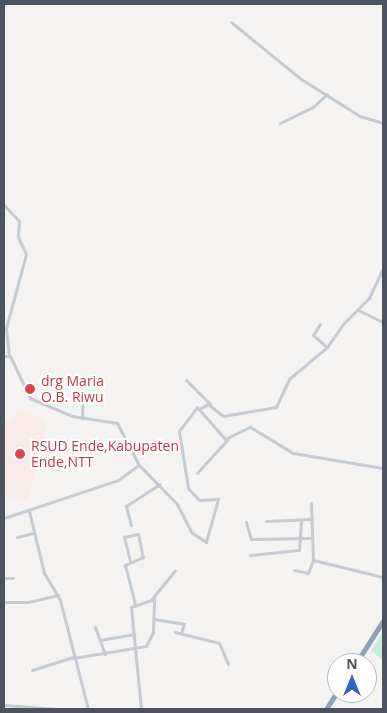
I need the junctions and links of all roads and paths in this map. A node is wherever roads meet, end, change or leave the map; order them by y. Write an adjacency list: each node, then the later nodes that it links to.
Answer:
1 (231, 22): 2 (street)
2 (328, 94): 3 (street); 4 (street)
3 (280, 123)
4 (383, 123)
5 (4, 205): 11 (street)
6 (383, 268): 7 (street)
7 (358, 310): 8 (street); 10 (street)
8 (383, 322)
9 (320, 324): 10 (street)
10 (328, 347): 15 (street)
11 (9, 355): 12 (street); 17 (street)
12 (4, 356)
13 (186, 380): 15 (street)
14 (83, 395): 17 (street)
15 (211, 406): 16 (street)
16 (200, 409): 18 (street); 22 (street)
17 (82, 418): 19 (street)
18 (227, 439): 20 (street); 21 (street)
19 (139, 465): 22 (street); 24 (street)
20 (383, 468)
21 (197, 473)
22 (160, 484): 30 (street)
23 (311, 502): 26 (street)
24 (29, 511): 25 (street); 31 (street)
25 (4, 518)
26 (312, 519): 27 (street); 34 (street)
27 (301, 520): 28 (street); 33 (street)
28 (266, 521)
29 (246, 522): 33 (street)
30 (131, 525)
31 (33, 533): 32 (street); 43 (street)
32 (17, 537)
33 (301, 537): 34 (street); 35 (street)
34 (312, 538): 36 (street)
35 (250, 555)
36 (313, 560): 39 (street); 40 (street)
37 (130, 561): 37 (street); 46 (street)
38 (175, 570): 44 (street)
39 (294, 570)
40 (383, 577)
41 (4, 578): 42 (street)
42 (13, 578)
43 (58, 595): 45 (street); 57 (street)
44 (154, 596): 46 (street); 47 (street)
45 (4, 602)
46 (135, 604): 52 (street)
47 (154, 619): 51 (street); 54 (street)
48 (383, 621): 55 (highway)
49 (95, 627): 53 (street)
50 (175, 632): 51 (street)
51 (181, 633): 58 (street)
52 (134, 634): 53 (street); 54 (street)
53 (100, 640): 56 (street)
54 (137, 650): 56 (street); 63 (street)
55 (362, 653)
56 (105, 654): 57 (street)
57 (73, 658): 59 (street); 62 (street)
58 (228, 664)
59 (32, 670)
60 (4, 705): 61 (street)
61 (57, 709)
62 (88, 709)
63 (141, 709)

